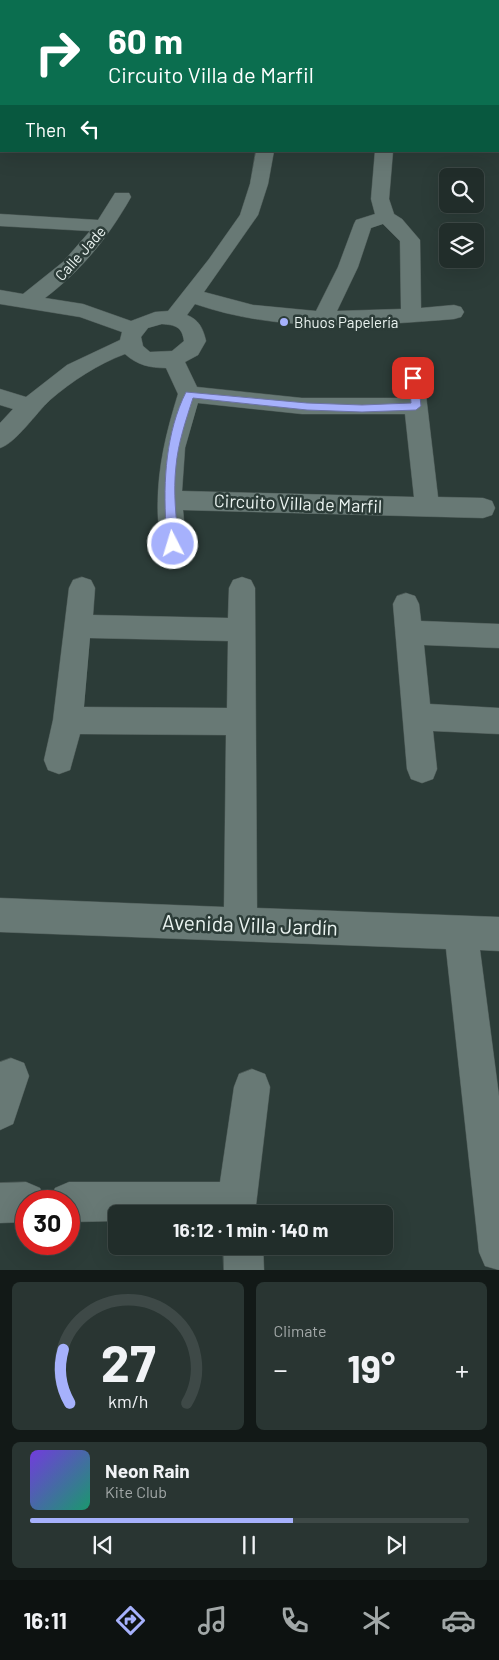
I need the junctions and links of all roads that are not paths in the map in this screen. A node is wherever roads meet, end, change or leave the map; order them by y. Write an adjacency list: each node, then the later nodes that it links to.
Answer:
1 (265, 152): 7 (street)
2 (384, 152): 4 (street)
3 (122, 198): 6 (street, Calle Jade)
4 (385, 217): 11 (street); 12 (street)
5 (0, 220): 6 (street)
6 (105, 226): 9 (street, Calle Jade)
7 (191, 295): 12 (street); 13 (street)
8 (0, 297): 9 (street)
9 (29, 300): 14 (street)
10 (454, 312): 11 (street)
11 (411, 315): 12 (street)
12 (324, 317)
13 (173, 318): 14 (street); 15 (street)
14 (132, 336): 15 (street); 19 (street)
15 (173, 359): 17 (street)
16 (413, 378): 20 (street)
17 (189, 394): 20 (street); 22 (street)
18 (0, 397): 19 (street)
19 (29, 406): 21 (street)
20 (416, 406): 23 (street)
21 (0, 439)
22 (169, 500): 23 (street, Circuito Villa de Marfil); 25 (street)
23 (428, 507): 24 (street, Circuito Villa de Marfil)
24 (483, 508)
25 (173, 544)
26 (82, 588): 29 (street)
27 (242, 588): 30 (street)
28 (406, 604): 31 (street)
29 (78, 626): 30 (street); 34 (street)
30 (242, 630): 36 (street)
31 (408, 632): 32 (street); 33 (street)
32 (499, 636)
33 (417, 717): 35 (street); 38 (street)
34 (68, 720): 36 (street); 37 (street)
35 (499, 721)
36 (242, 722): 40 (street)
37 (59, 760)
38 (422, 769)
39 (0, 915): 40 (street, Avenida Villa Jardín)
40 (240, 924): 41 (street, Avenida Villa Jardín)
41 (461, 932): 42 (street, Avenida Villa Jardín); 51 (street)
42 (499, 934)
43 (11, 1076): 45 (street)
44 (252, 1087): 50 (street)
45 (0, 1111)
46 (0, 1202): 47 (street)
47 (15, 1202)
48 (80, 1202): 49 (street)
49 (226, 1205)
50 (238, 1205)
51 (499, 1252)
52 (244, 1255): 53 (street)
53 (244, 1270)

